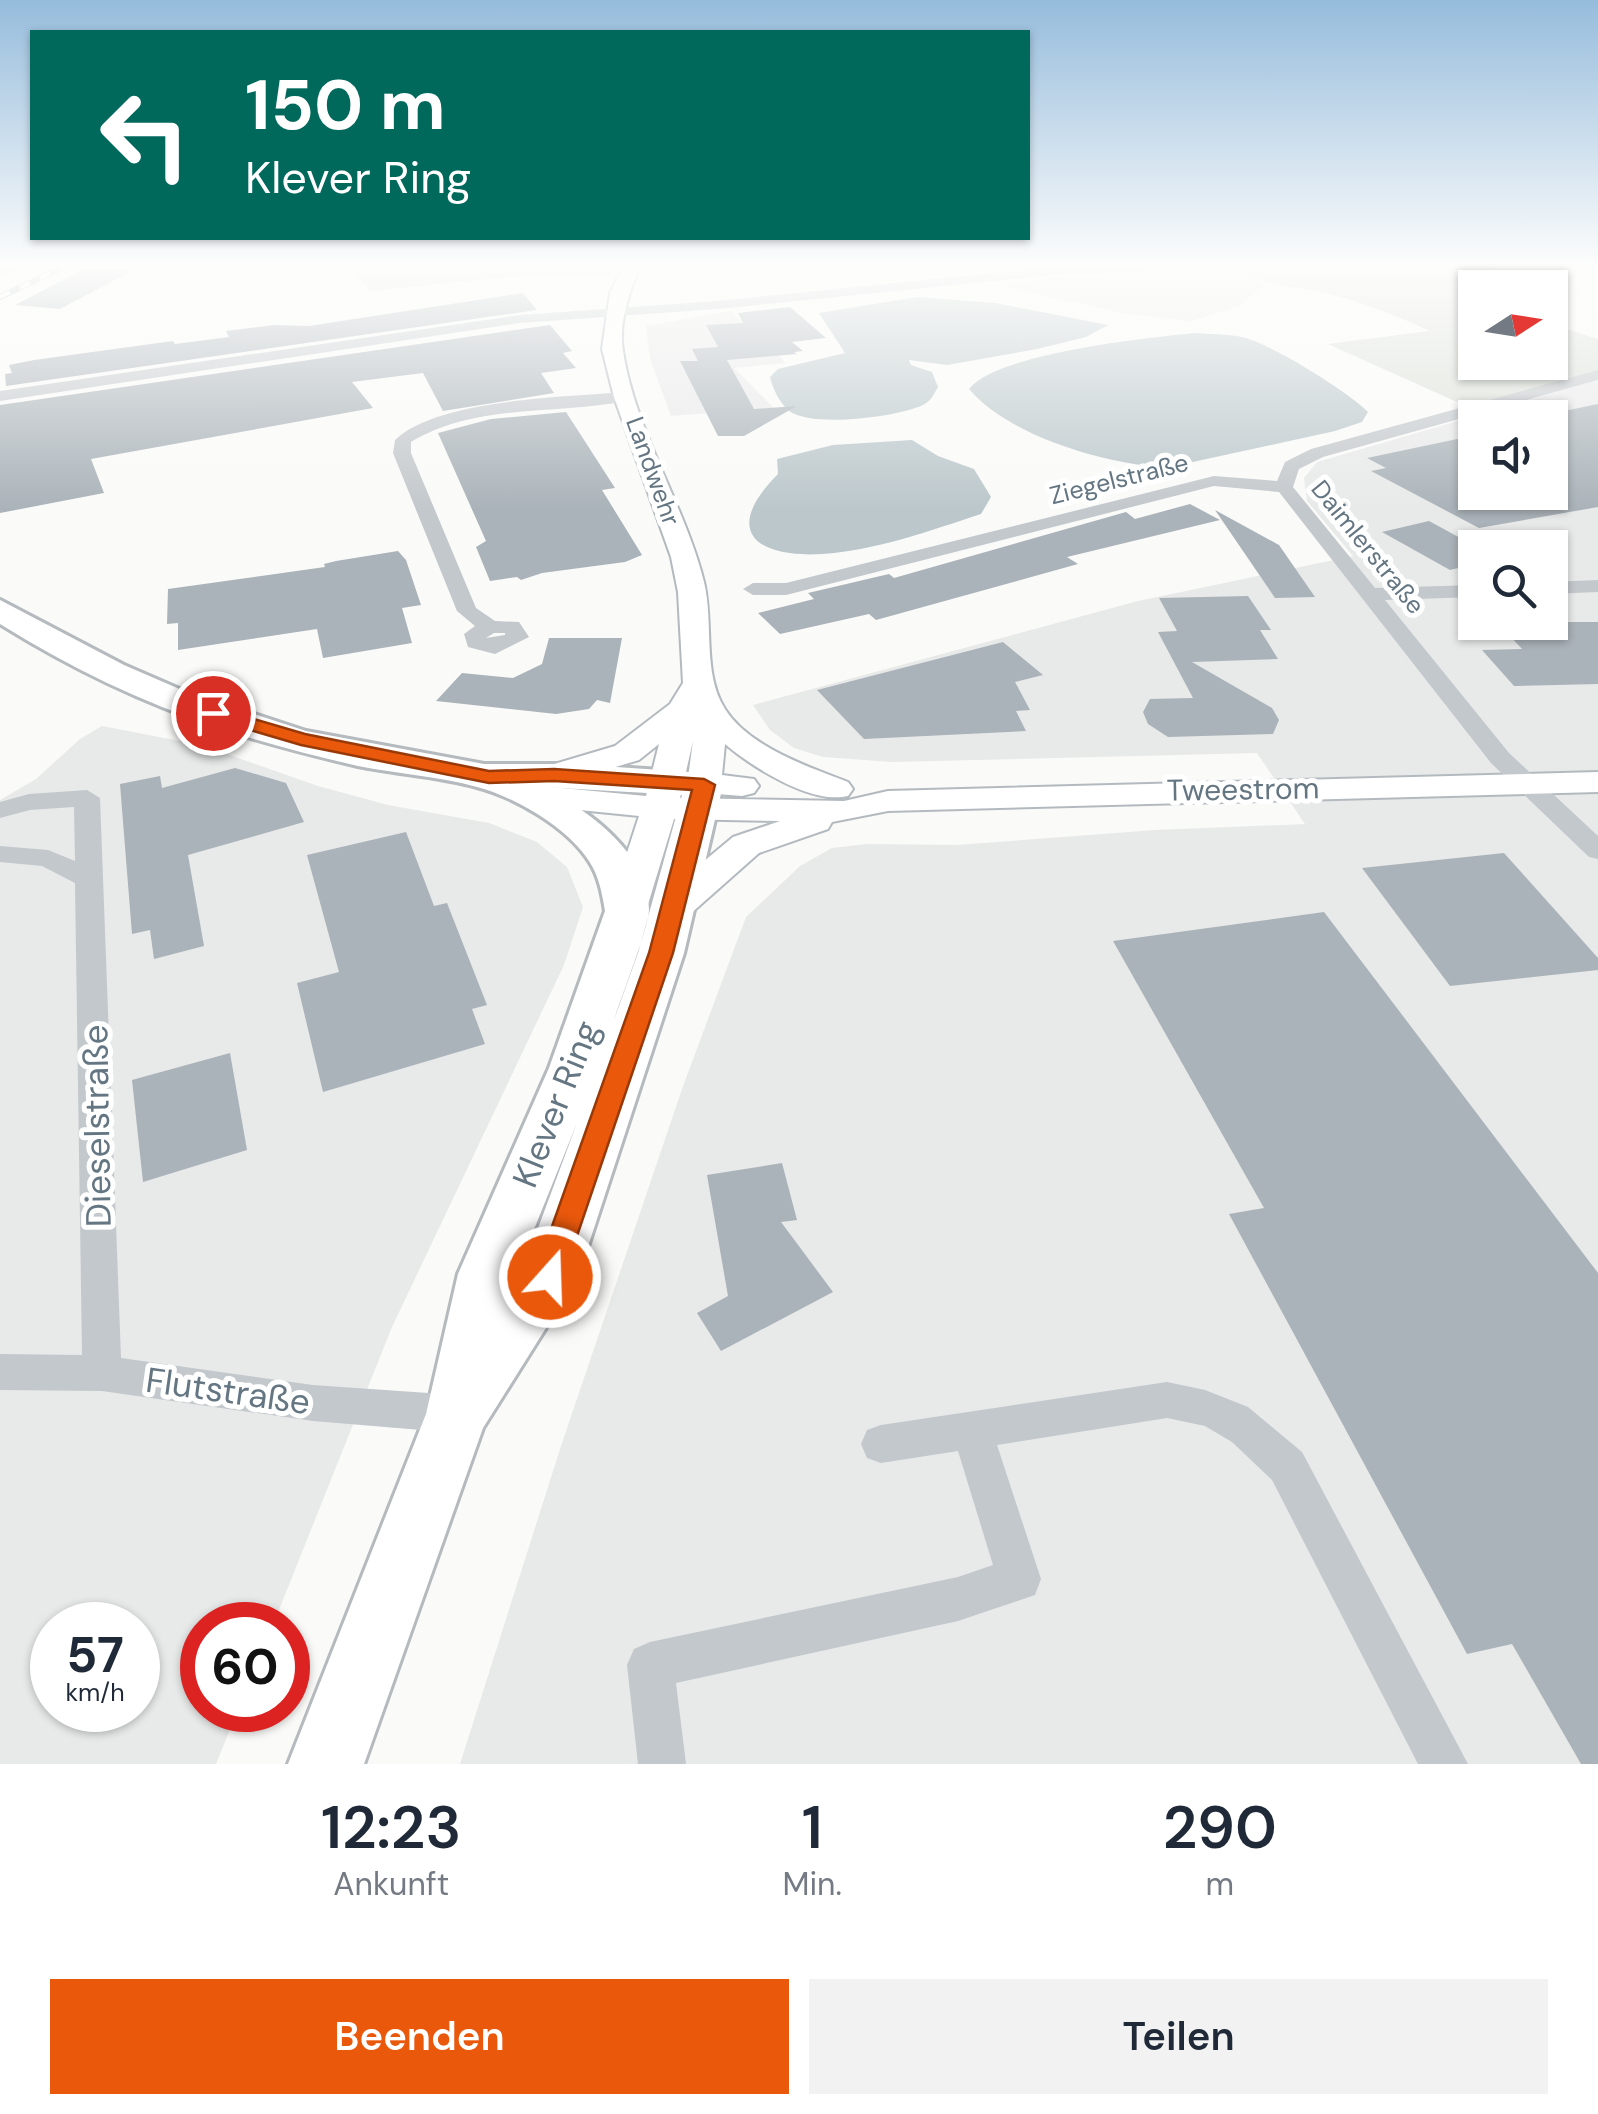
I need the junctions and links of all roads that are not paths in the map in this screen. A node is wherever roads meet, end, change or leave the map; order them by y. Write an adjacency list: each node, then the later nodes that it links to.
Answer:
1 (331, 345): 4 (street)
2 (613, 345): 5 (main road, Landwehr)
3 (1598, 375): 6 (street)
4 (0, 396)
5 (624, 397): 13 (street); 14 (main road, Landwehr)
6 (1284, 487): 9 (street, Ziegelstraße); 11 (street, Daimlerstraße)
7 (1598, 586): 8 (street)
8 (1568, 587)
9 (752, 589)
10 (1458, 591): 11 (street)
11 (1372, 594): 16 (street, Daimlerstraße)
12 (0, 610): 17 (main road)
13 (490, 627)
14 (698, 703): 17 (main road); 18 (main road, Landwehr); 19 (main road)
15 (1598, 782): 16 (main road, Tweestrom)
16 (1523, 783): 19 (main road, Tweestrom); 21 (street, Daimlerstraße)
17 (542, 785): 18 (main road); 24 (main road)
18 (682, 796): 19 (main road, Tweestrom); 24 (main road, Klever Ring)
19 (840, 800): 24 (main road)
20 (0, 810): 23 (street, Dieselstraße)
21 (1598, 850)
22 (0, 854): 23 (street)
23 (92, 880): 26 (street, Dieselstraße)
24 (651, 909): 27 (main road, Klever Ring)
25 (0, 1372): 26 (street, Flutstraße)
26 (102, 1373): 27 (street, Flutstraße)
27 (457, 1414): 30 (main road, Klever Ring)
28 (972, 1430): 29 (street); 31 (street); 32 (street)
29 (881, 1444)
30 (326, 1764)
31 (662, 1764)
32 (1444, 1764)

